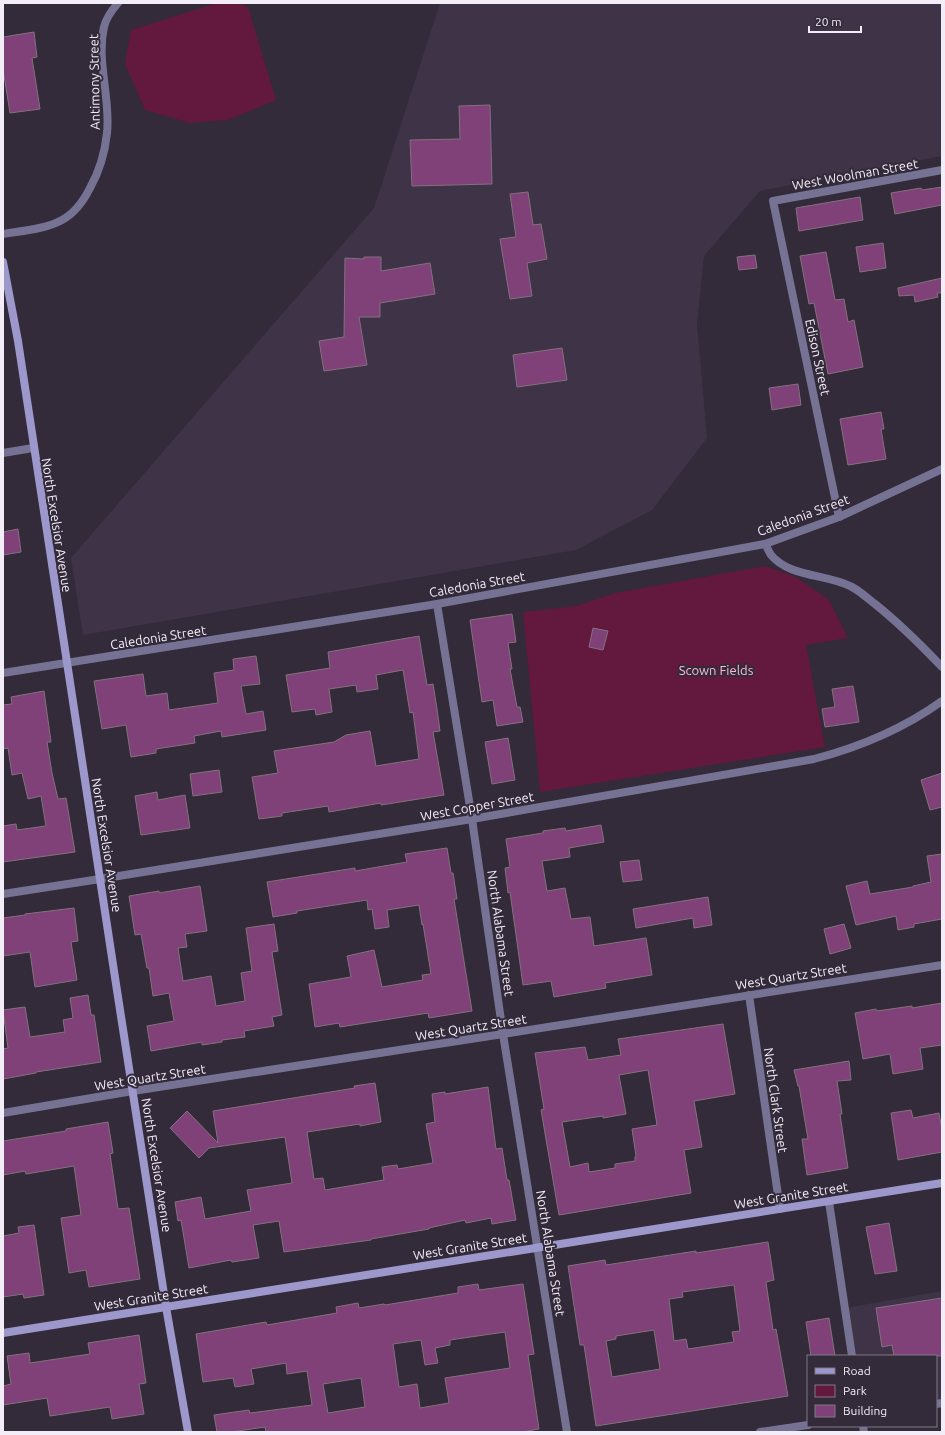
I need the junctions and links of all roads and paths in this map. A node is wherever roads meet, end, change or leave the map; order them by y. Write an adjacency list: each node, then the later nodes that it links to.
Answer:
1 (118, 3): 4 (street, Antimony Street)
2 (942, 170): 3 (street, West Woolman Street)
3 (773, 201): 9 (street, Edison Street)
4 (3, 234)
5 (3, 262): 6 (street, North Excelsior Avenue)
6 (33, 448): 7 (street); 12 (street, North Excelsior Avenue)
7 (3, 453)
8 (942, 469): 9 (street, Caledonia Street)
9 (839, 517): 10 (street, Caledonia Street)
10 (765, 544): 11 (street, Caledonia Street); 13 (street)
11 (437, 604): 12 (street, Caledonia Street); 16 (street, North Alabama Street)
12 (66, 664): 14 (street, Caledonia Street); 17 (street, North Excelsior Avenue)
13 (942, 667)
14 (3, 673)
15 (942, 700): 16 (street, West Copper Street)
16 (472, 819): 17 (street, West Copper Street); 21 (street, North Alabama Street)
17 (100, 879): 18 (street, West Copper Street); 22 (street, North Excelsior Avenue)
18 (3, 894)
19 (942, 965): 20 (street, West Quartz Street)
20 (749, 995): 21 (street, West Quartz Street); 26 (street, North Clark Street)
21 (503, 1034): 22 (street, West Quartz Street); 27 (street, North Alabama Street)
22 (133, 1091): 23 (street, West Quartz Street); 28 (street, North Excelsior Avenue)
23 (3, 1113)
24 (942, 1183): 25 (street, West Granite Street)
25 (829, 1202): 26 (street, West Granite Street); 30 (street)
26 (780, 1209): 27 (street, West Granite Street)
27 (538, 1247): 28 (street, West Granite Street); 33 (street, North Alabama Street)
28 (166, 1307): 29 (street, West Granite Street); 32 (street, North Excelsior Avenue)
29 (3, 1333)
30 (852, 1355)
31 (807, 1424): 34 (street)
32 (188, 1432)
33 (568, 1432)
34 (760, 1432)

